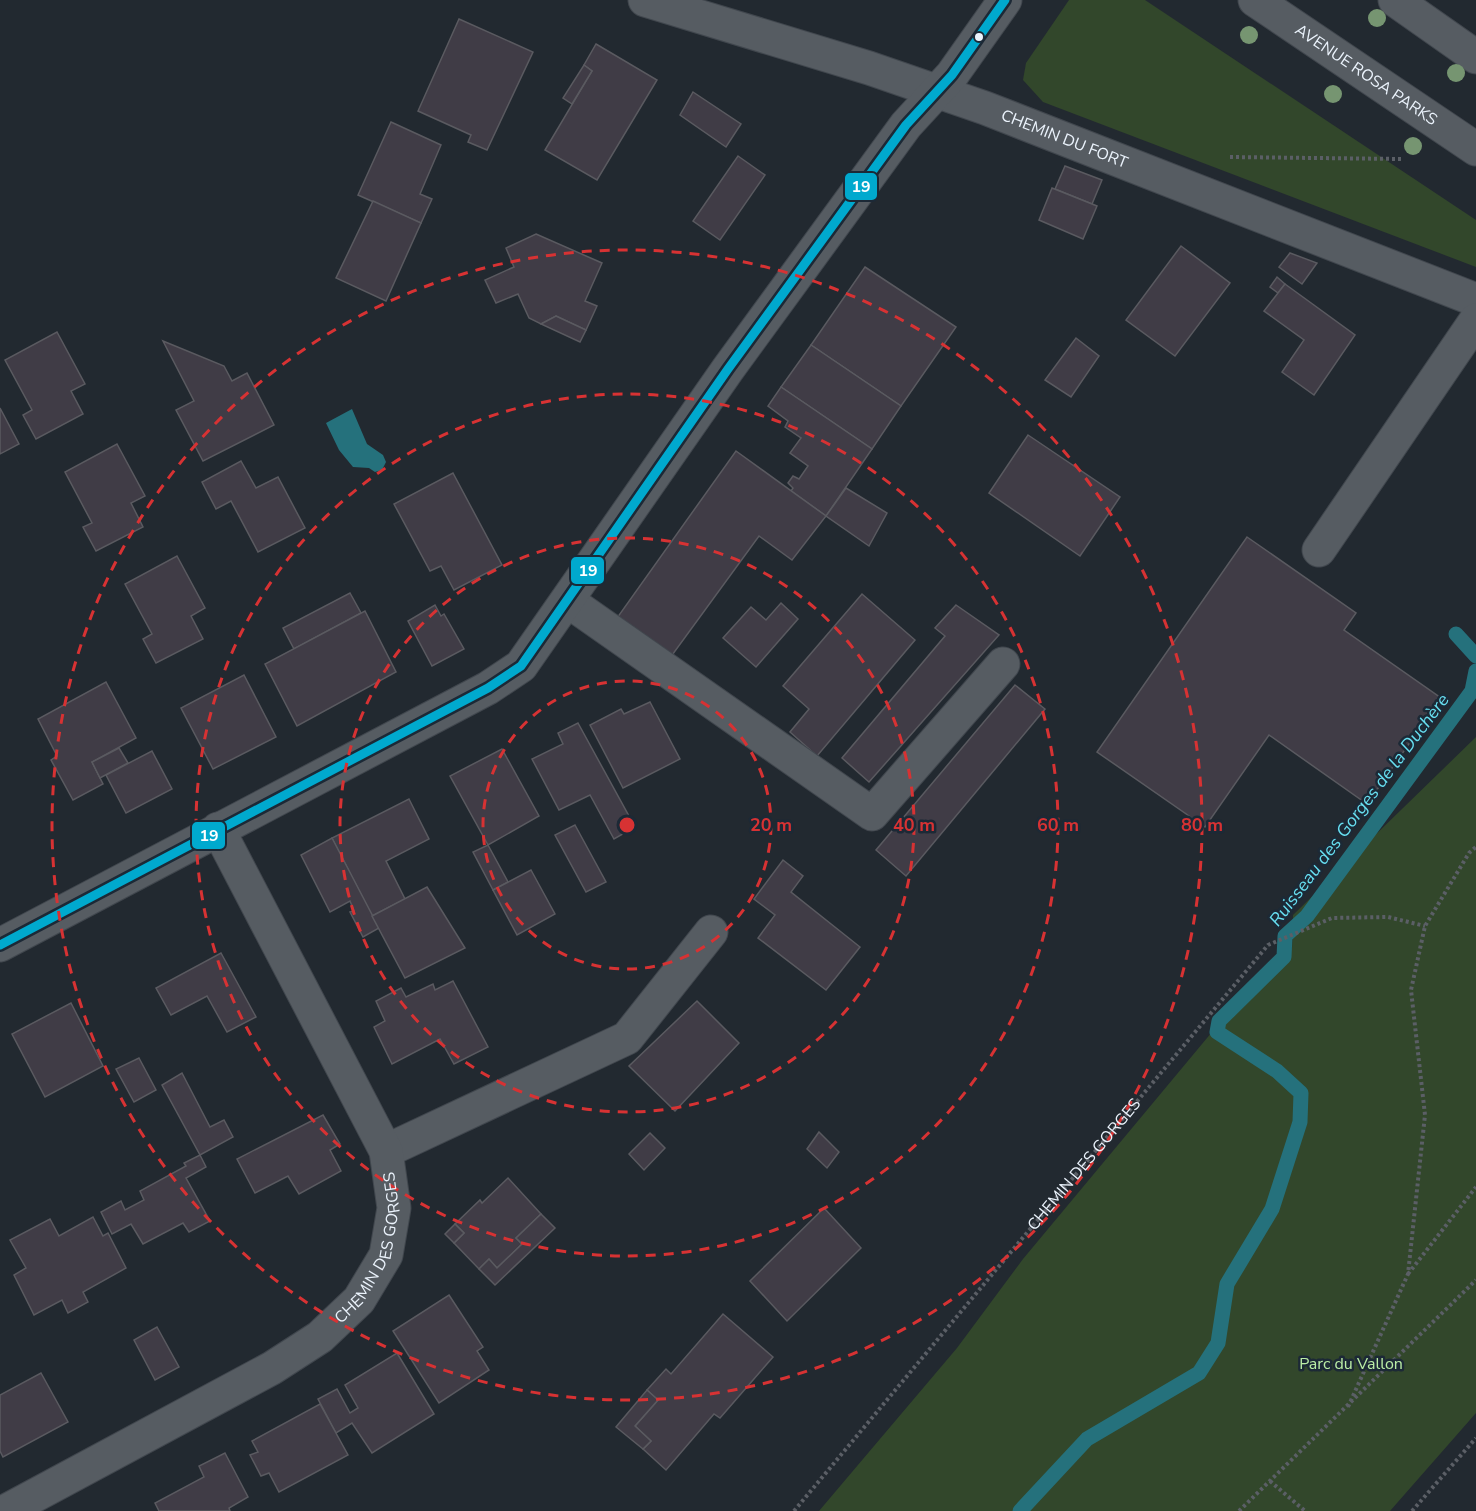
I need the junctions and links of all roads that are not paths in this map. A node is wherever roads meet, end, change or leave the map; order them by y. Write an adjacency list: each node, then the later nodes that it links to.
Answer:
1 (645, 0): 6 (street, CHEMIN DU FORT)
2 (1005, 0): 6 (street)
3 (1255, 0): 7 (street, AVENUE ROSA PARKS)
4 (1395, 0): 5 (street)
5 (1476, 57)
6 (936, 92): 8 (street, CHEMIN DU FORT); 11 (street)
7 (1476, 149)
8 (1476, 300)
9 (1476, 320): 10 (street)
10 (1318, 550)
11 (568, 601): 12 (street); 13 (street)
12 (1003, 664)
13 (218, 829): 15 (street); 16 (street, CHEMIN DES GORGES)
14 (711, 932): 16 (street)
15 (0, 945)
16 (386, 1151): 17 (street, CHEMIN DES GORGES)
17 (6, 1511)

